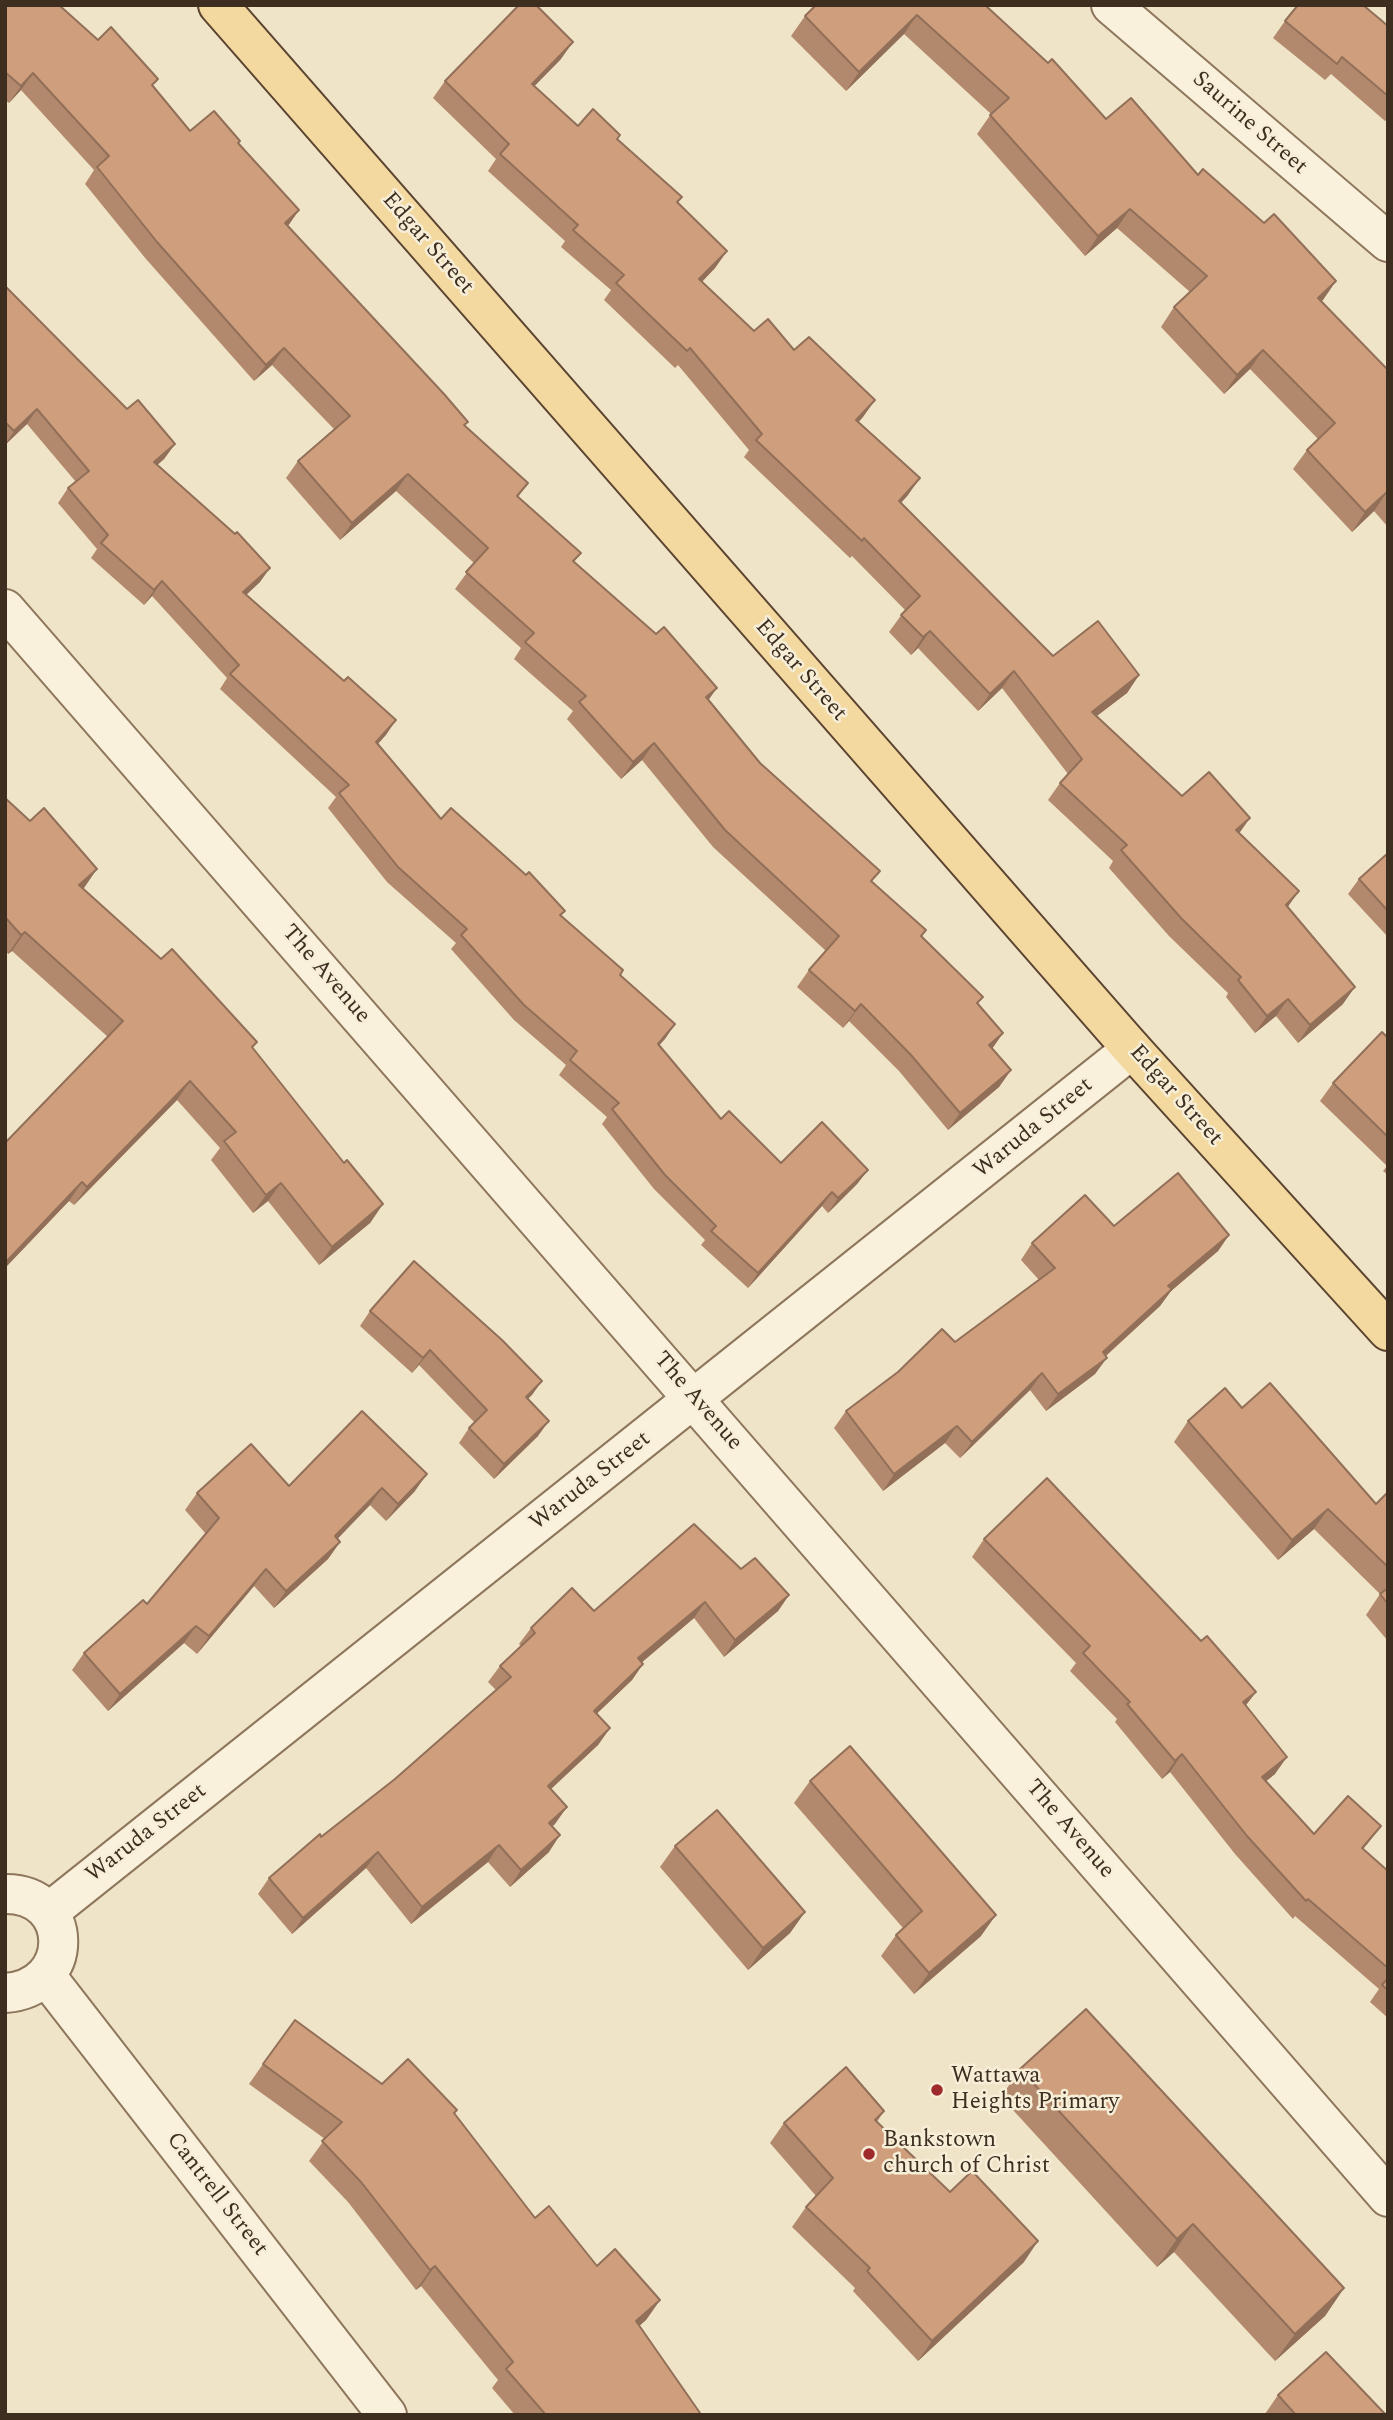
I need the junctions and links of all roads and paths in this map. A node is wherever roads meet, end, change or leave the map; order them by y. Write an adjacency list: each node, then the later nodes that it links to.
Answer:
1 (218, 5): 5 (main road, Edgar Street)
2 (1111, 5): 3 (street, Saurine Street)
3 (1388, 242)
4 (5, 610): 7 (street, The Avenue)
5 (1132, 1049): 6 (main road, Edgar Street); 7 (street, Waruda Street)
6 (1388, 1331)
7 (695, 1399): 9 (street, Waruda Street); 12 (street, The Avenue)
8 (5, 1894): 9 (street)
9 (48, 1912): 10 (street)
10 (46, 1976): 11 (street); 13 (street, Cantrell Street)
11 (5, 1993)
12 (1388, 2197)
13 (387, 2415)

